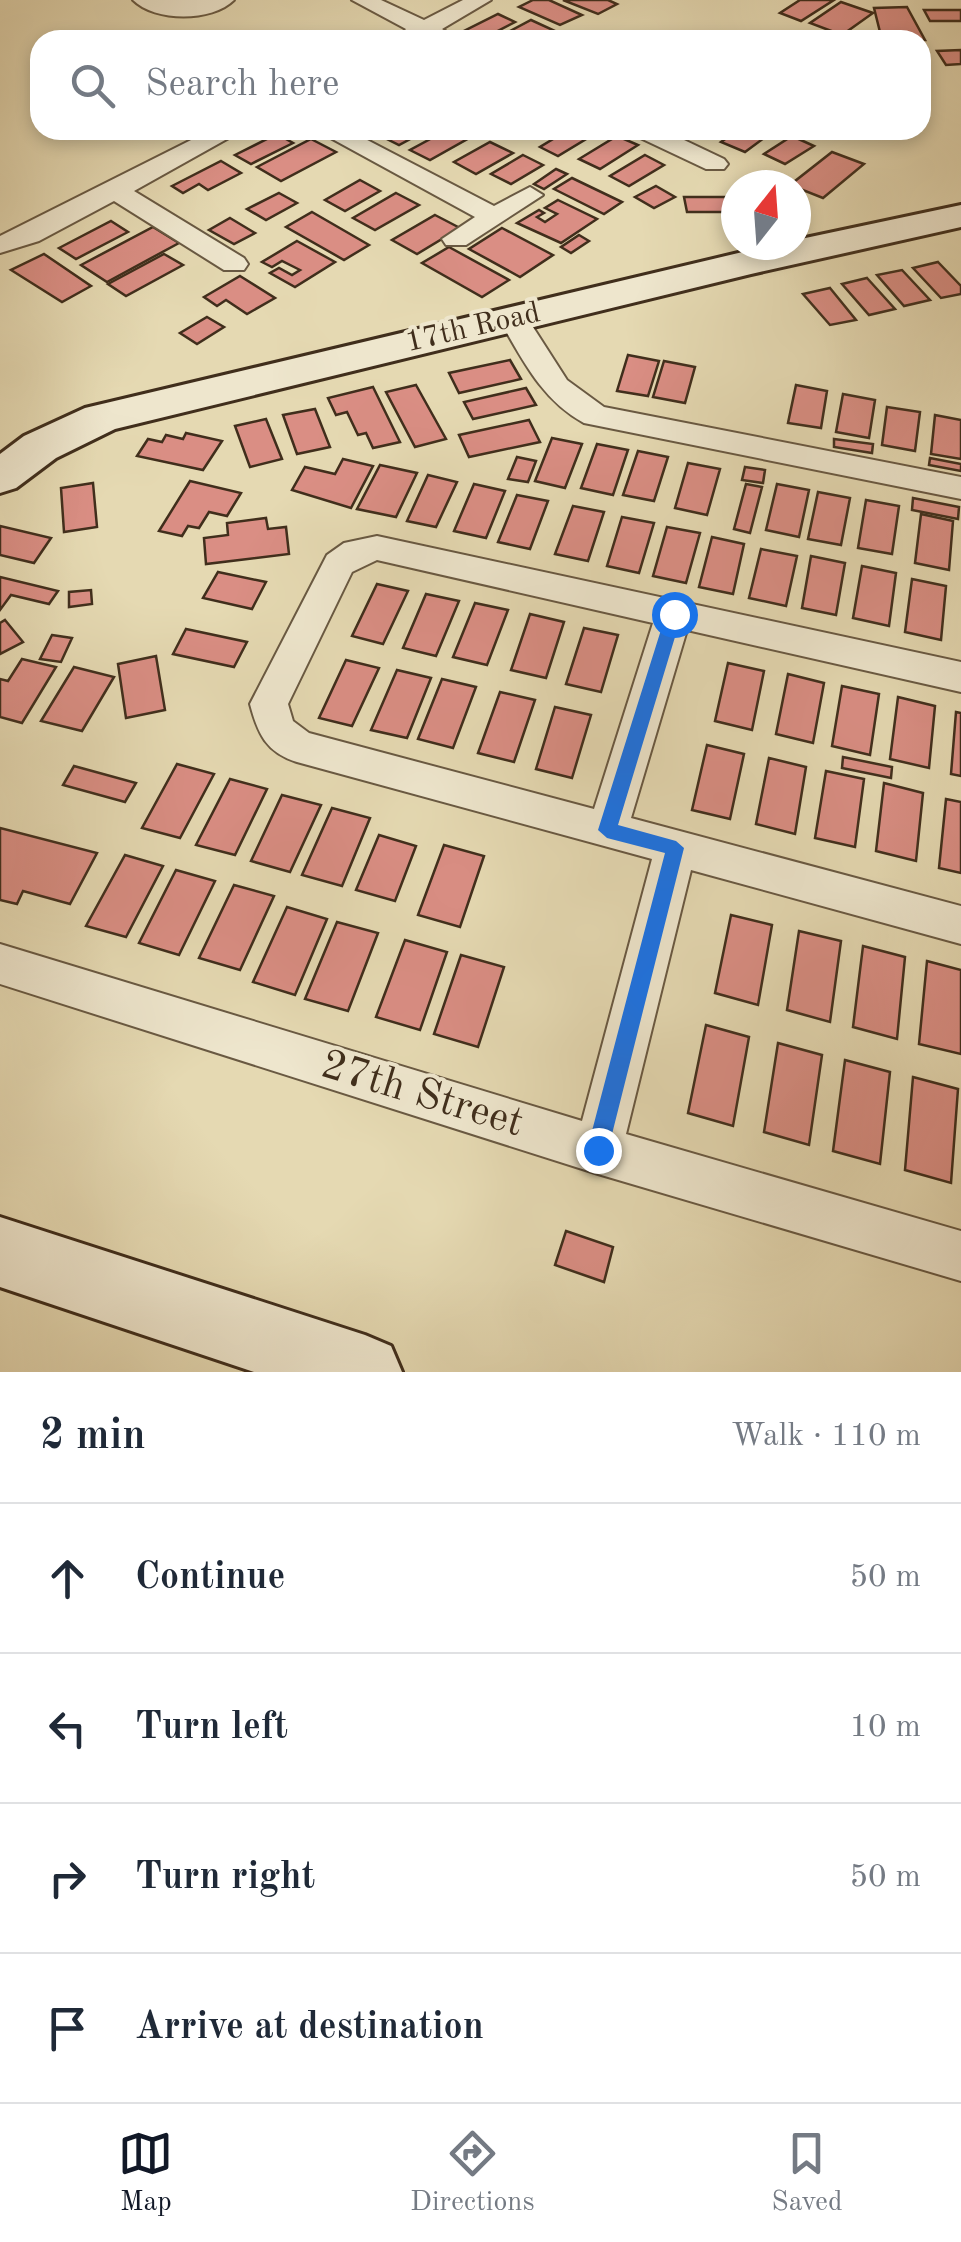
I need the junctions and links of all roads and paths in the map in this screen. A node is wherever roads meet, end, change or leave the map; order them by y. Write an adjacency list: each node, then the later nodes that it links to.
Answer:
1 (144, 0): 2 (street)
2 (223, 0)
3 (364, 0): 5 (street)
4 (480, 0): 6 (street)
5 (407, 30)
6 (423, 30)
7 (211, 140): 11 (street)
8 (348, 140): 13 (street)
9 (663, 140): 10 (street)
10 (715, 164)
11 (114, 190): 16 (street); 17 (street)
12 (530, 195): 13 (street)
13 (496, 216): 15 (street)
14 (961, 216): 18 (street, 17th Road)
15 (456, 240)
16 (0, 245)
17 (234, 264)
18 (514, 318): 19 (street, 17th Road); 20 (street)
19 (0, 476)
20 (961, 488)
21 (674, 614): 22 (street); 23 (street); 23 (street)
22 (961, 677)
23 (607, 830): 24 (street)
24 (676, 848): 25 (street); 27 (street)
25 (961, 925)
26 (0, 964): 27 (street, 27th Street)
27 (598, 1150): 29 (street, 27th Street)
28 (0, 1252): 30 (street)
29 (961, 1256)
30 (244, 1353): 31 (street)
31 (365, 1372)

